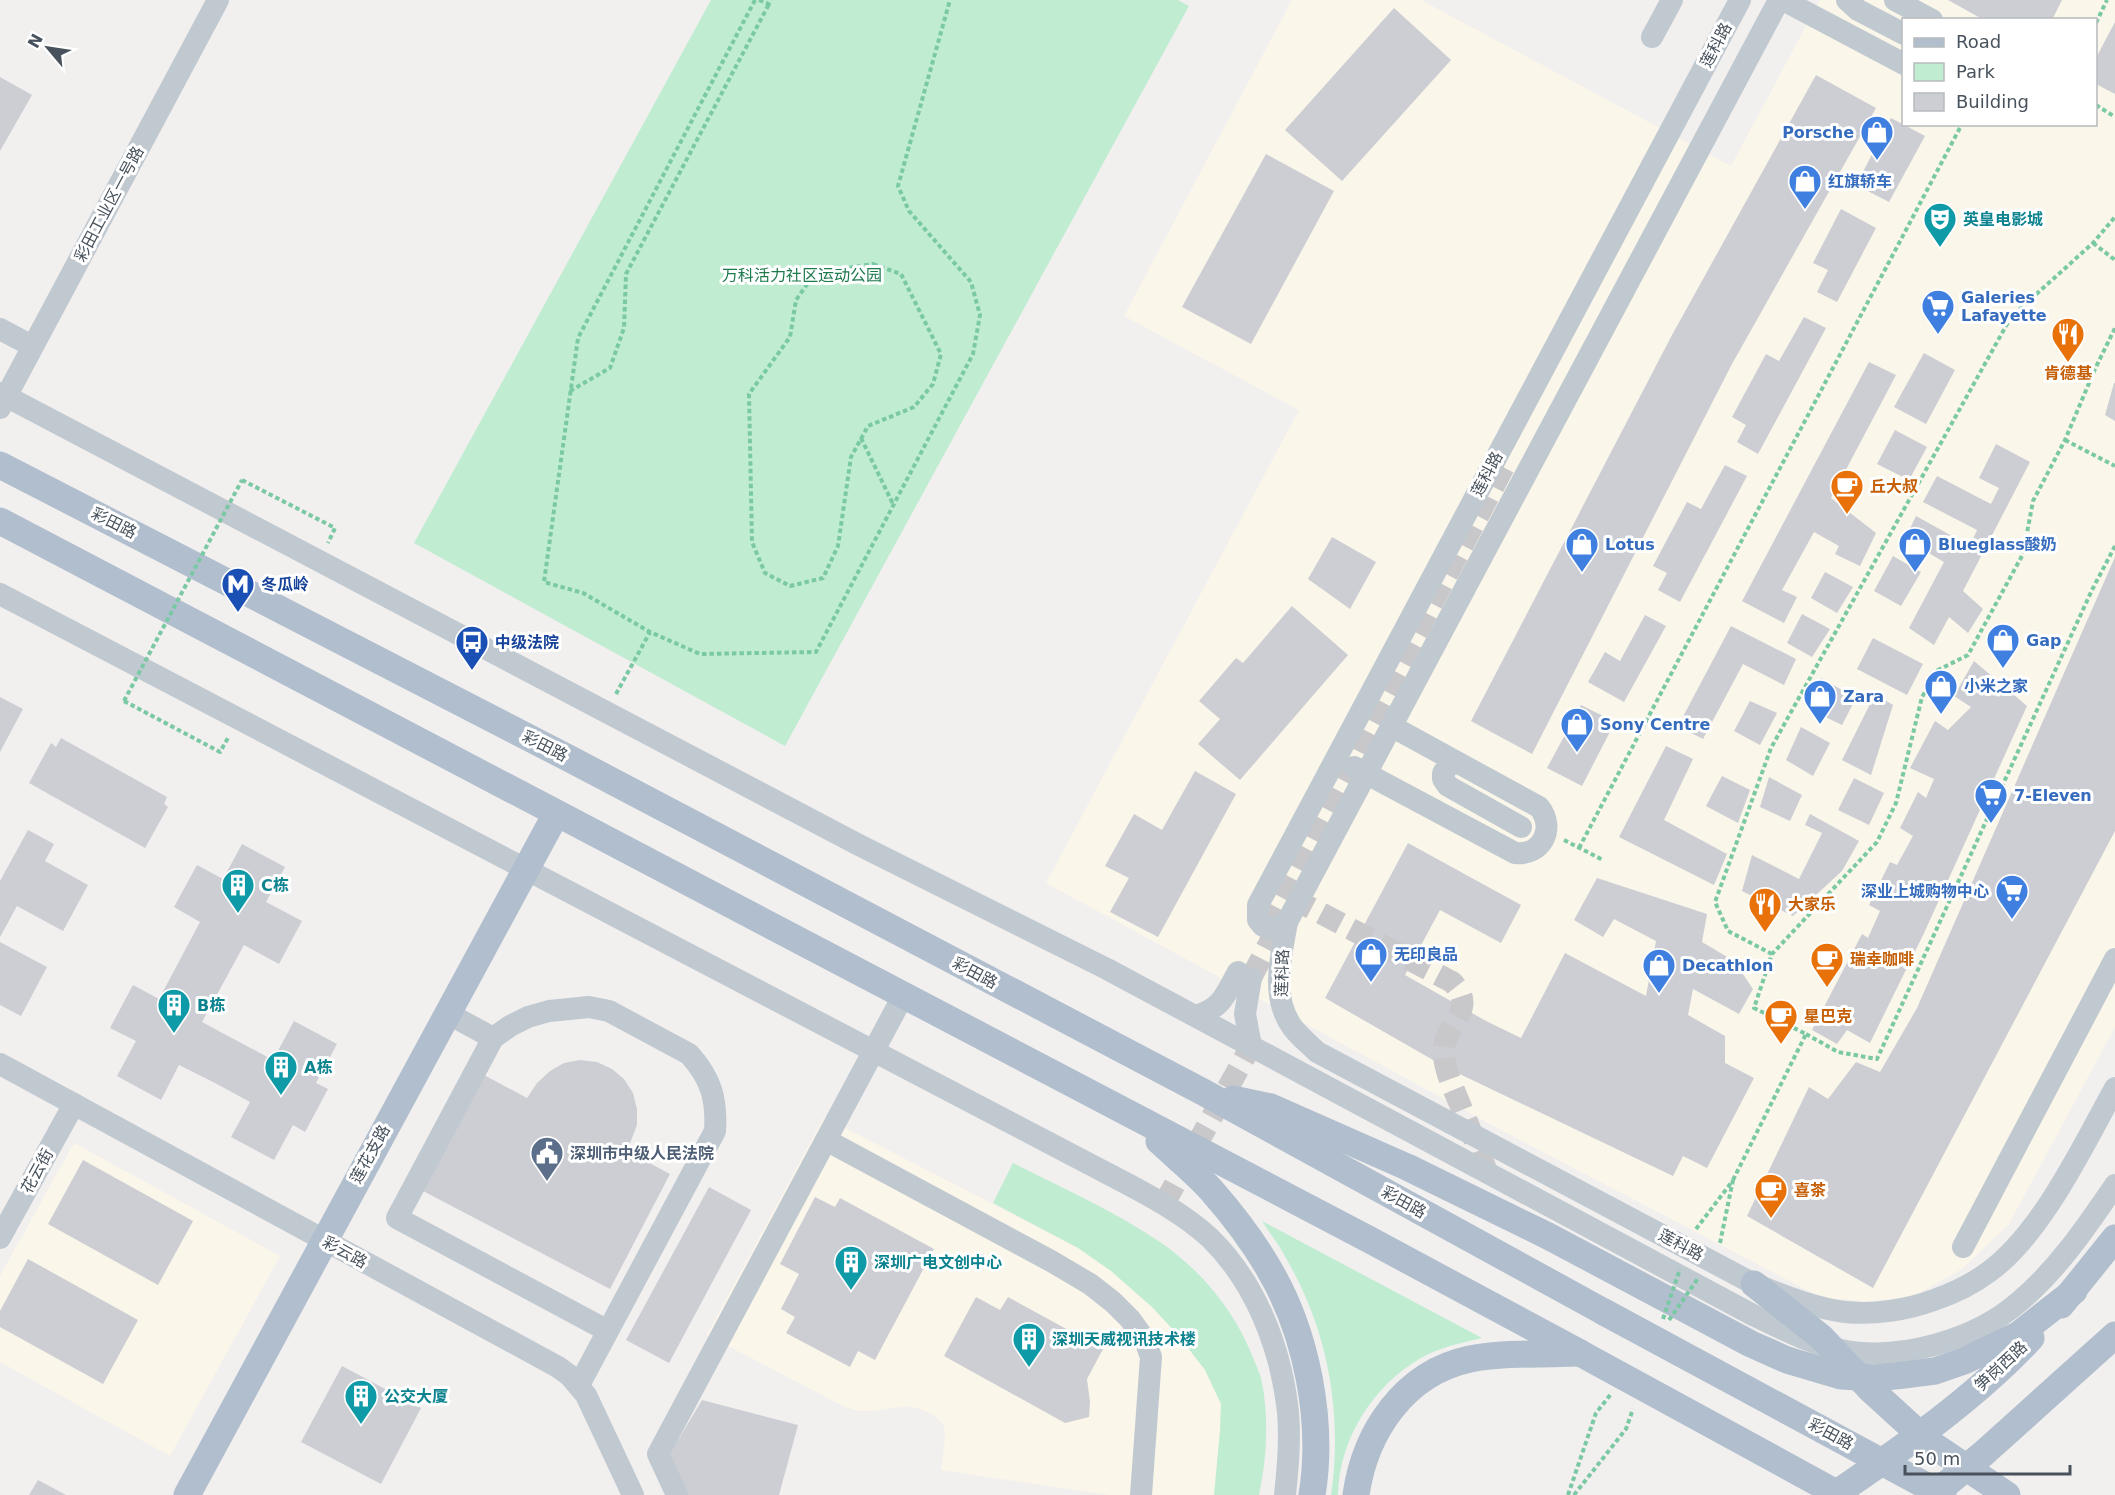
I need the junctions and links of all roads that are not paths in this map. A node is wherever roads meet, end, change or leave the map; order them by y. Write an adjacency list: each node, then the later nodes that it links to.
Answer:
1 (218, 0): 12 (street, 彩田工业区一号路)
2 (1672, 0): 9 (street)
3 (1740, 0): 18 (street, 莲科路)
4 (1781, 0): 10 (street); 17 (street, 莲科路)
5 (1847, 0): 8 (street)
6 (1895, 0): 7 (street)
7 (1928, 18)
8 (1902, 33)
9 (1652, 37)
10 (1902, 62)
11 (0, 329): 12 (street)
12 (32, 346): 13 (street, 彩田工业区一号路)
13 (2, 399): 30 (street)
14 (0, 465): 36 (main road, 彩田路)
15 (0, 521): 23 (main road)
16 (0, 594): 25 (street)
17 (1391, 726): 19 (street); 20 (street, 莲科路)
18 (1337, 758): 20 (street); 26 (street, 莲科路)
19 (1458, 763): 21 (street); 22 (street)
20 (1366, 773): 22 (street); 26 (street, 莲科路)
21 (1448, 786): 22 (street); 24 (street)
22 (1402, 792)
23 (555, 814): 25 (main road, 莲花支路); 28 (main road)
24 (1521, 827)
25 (525, 867): 29 (main road, 莲花支路); 33 (street)
26 (1287, 922): 45 (street, 莲科路, bridge)
27 (2115, 959): 44 (street)
28 (903, 996): 33 (street); 38 (main road)
29 (447, 1013): 31 (street); 43 (main road, 莲花支路)
30 (1196, 1017): 32 (street); 32 (street, 莲科路)
31 (493, 1038): 47 (street); 47 (street)
32 (1251, 1046): 40 (street)
33 (873, 1052): 39 (street); 55 (street)
34 (0, 1064): 37 (street, 彩云路)
35 (2115, 1088): 45 (street, 莲科路, bridge)
36 (1203, 1092): 46 (main road); 61 (main road, 彩田路, bridge)
37 (74, 1104): 41 (street, 花云街); 43 (street, 彩云路)
38 (1136, 1119): 49 (main road); 56 (main road)
39 (826, 1140): 53 (street); 54 (street)
40 (2115, 1185)
41 (0, 1238)
42 (2115, 1238): 46 (main road, 笋岗西路)
43 (323, 1240): 50 (street, 彩云路); 51 (main road, 莲花支路)
44 (1963, 1247)
45 (1754, 1284): 62 (main road, bridge)
46 (2074, 1291): 58 (main road, 笋岗西路)
47 (608, 1330): 50 (street)
48 (2115, 1335): 60 (main road)
49 (1580, 1353): 57 (main road); 59 (main road, bridge)
50 (579, 1385): 52 (street, 彩云路)
51 (187, 1495)
52 (633, 1495)
53 (676, 1495)
54 (1141, 1495)
55 (1285, 1495)
56 (1312, 1495)
57 (1356, 1495)
58 (1834, 1495)
59 (1840, 1495)
60 (1933, 1495)
61 (1943, 1495)
62 (2007, 1495)

